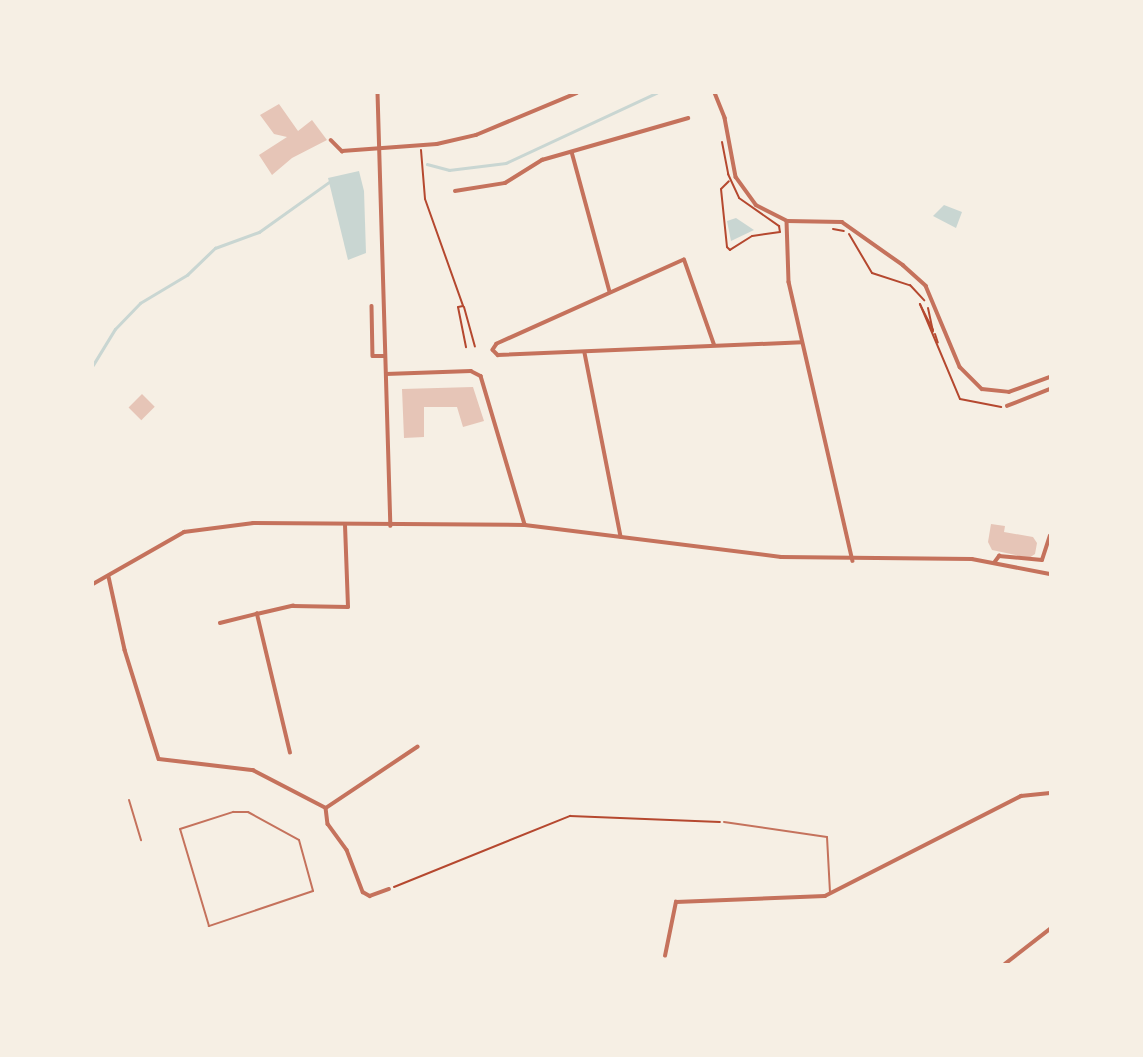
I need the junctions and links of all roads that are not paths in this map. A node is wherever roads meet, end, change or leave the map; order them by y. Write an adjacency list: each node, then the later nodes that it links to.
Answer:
1 (378, 93): 6 (street)
2 (577, 93): 6 (street)
3 (715, 93): 9 (street)
4 (688, 118): 7 (street)
5 (331, 140): 6 (street)
6 (380, 148): 15 (street)
7 (572, 151): 8 (street); 10 (street)
8 (455, 191)
9 (787, 221): 12 (street); 17 (street)
10 (610, 292): 13 (street); 14 (street)
11 (372, 306): 15 (street)
12 (802, 342): 13 (street); 25 (street)
13 (715, 345): 14 (street)
14 (585, 352): 23 (street)
15 (385, 356): 16 (street)
16 (386, 374): 21 (street); 22 (street)
17 (1050, 377)
18 (1050, 389): 19 (street)
19 (1007, 405)
20 (345, 525): 22 (street); 28 (street); 30 (street)
21 (525, 525): 22 (street); 23 (street)
22 (391, 526)
23 (621, 536): 25 (street)
24 (1050, 536): 26 (street)
25 (853, 561): 26 (street)
26 (994, 563): 27 (street)
27 (1050, 574)
28 (109, 577): 29 (street); 36 (street)
29 (93, 584)
30 (257, 614): 31 (street); 33 (street)
31 (220, 623)
32 (417, 747): 36 (street)
33 (290, 753)
34 (1050, 793): 41 (street)
35 (129, 800): 39 (lane)
36 (326, 808): 40 (street)
37 (724, 822): 41 (lane)
38 (180, 829): 38 (lane)
39 (141, 840)
40 (389, 889)
41 (830, 892): 43 (street)
42 (1050, 929): 44 (street)
43 (665, 956)
44 (1004, 964)

